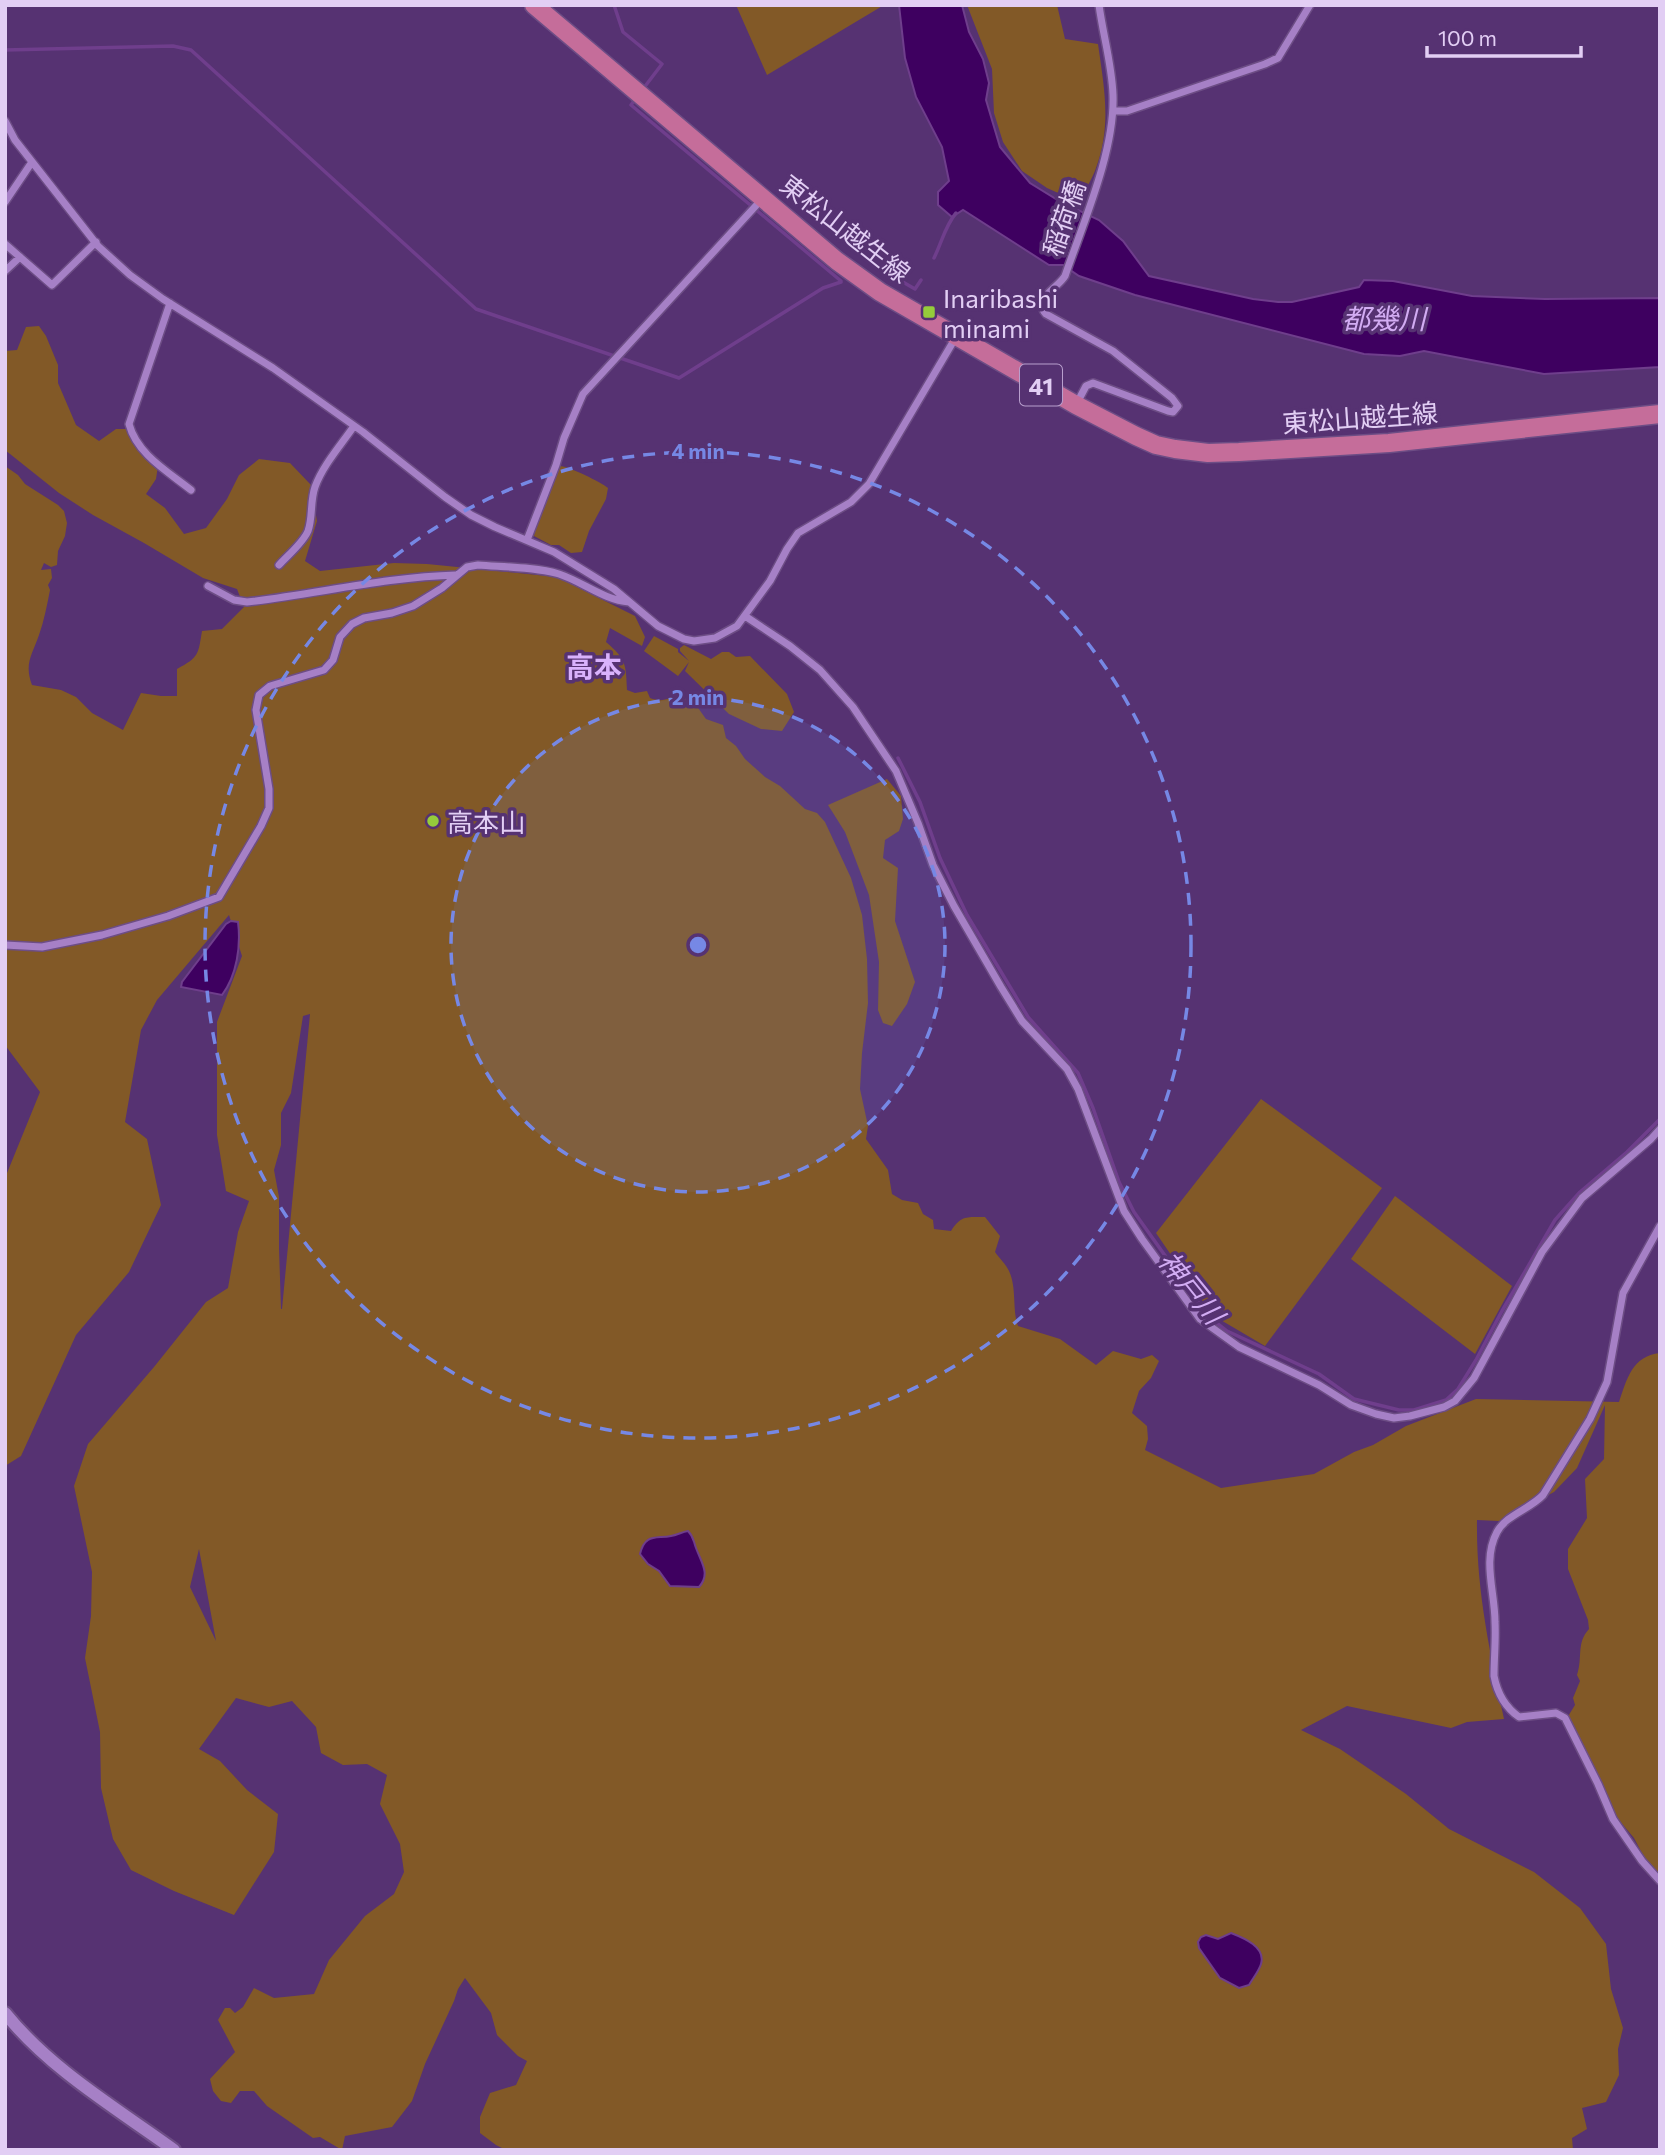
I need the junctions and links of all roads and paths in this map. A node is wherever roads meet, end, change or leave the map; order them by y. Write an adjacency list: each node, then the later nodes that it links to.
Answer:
1 (534, 5): 7 (main road, 東松山越生線 / 41)
2 (1099, 5): 4 (street, 稲荷橋)
3 (1310, 5): 4 (street)
4 (1113, 110): 15 (street, 稲荷橋)
5 (5, 121): 6 (street)
6 (32, 162): 8 (street); 9 (street)
7 (764, 198): 14 (main road, 東松山越生線 / 41); 19 (street)
8 (5, 202)
9 (96, 242): 11 (street); 13 (street)
10 (5, 244): 11 (street)
11 (20, 257): 12 (street)
12 (5, 271)
13 (170, 303): 17 (street); 18 (street)
14 (956, 337): 15 (main road, 東松山越生線 / 41); 24 (street)
15 (1076, 405): 16 (main road, 東松山越生線 / 41)
16 (1660, 414)
17 (354, 426): 19 (street); 20 (street)
18 (191, 490)
19 (527, 540): 23 (street)
20 (279, 565)
21 (456, 575): 22 (street); 23 (street); 25 (street)
22 (208, 586)
23 (630, 603): 24 (street)
24 (745, 616): 26 (street)
25 (5, 945)
26 (1660, 1129)
27 (1660, 1226): 28 (street)
28 (1660, 1881)
29 (7, 2018): 30 (street)
30 (174, 2150)

